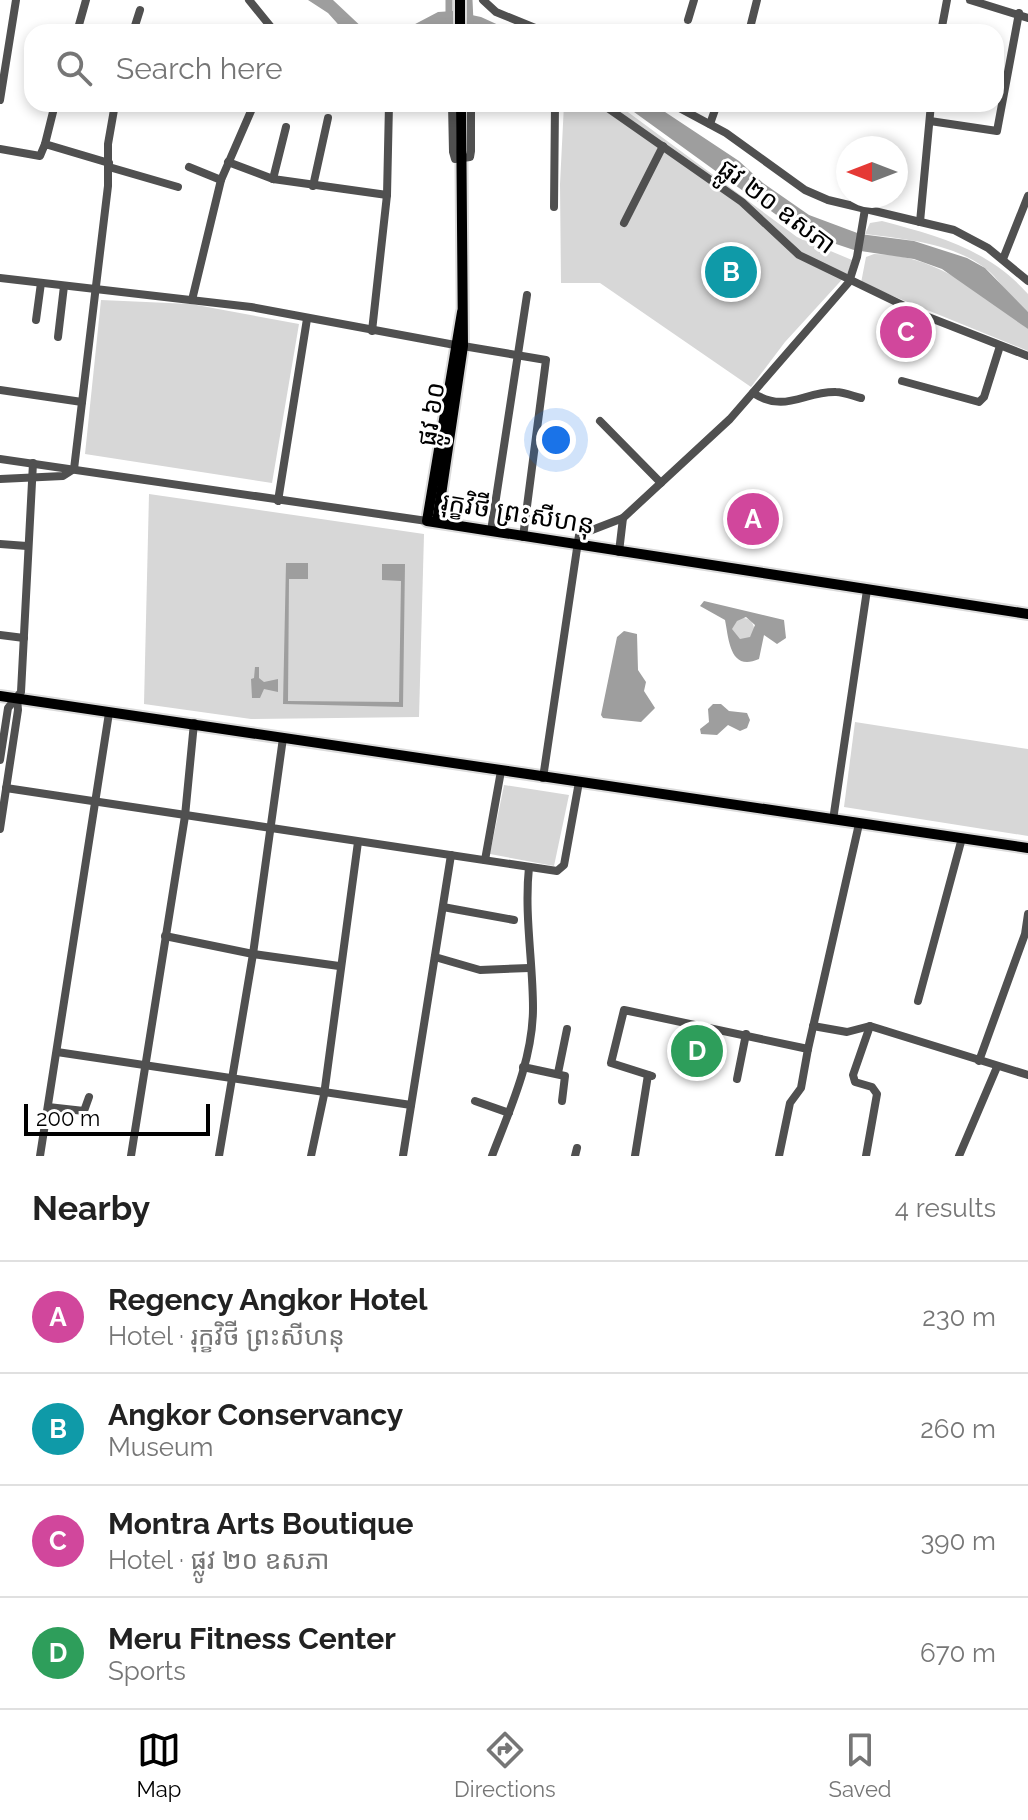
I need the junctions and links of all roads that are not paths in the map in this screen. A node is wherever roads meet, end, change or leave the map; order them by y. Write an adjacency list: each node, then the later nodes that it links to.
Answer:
1 (16, 0): 22 (street)
2 (86, 0): 14 (street)
3 (249, 0): 16 (street)
4 (460, 0): 17 (main road)
5 (483, 0): 18 (street)
6 (694, 0): 13 (street)
7 (757, 0): 19 (street)
8 (947, 0): 20 (street)
9 (972, 0): 11 (street)
10 (140, 10): 15 (street)
11 (1019, 13): 12 (street); 21 (street)
12 (1028, 18)
13 (688, 20)
14 (79, 24)
15 (136, 24)
16 (268, 24)
17 (460, 24)
18 (525, 24)
19 (751, 24)
20 (942, 24)
21 (1004, 93)
22 (0, 100)
23 (53, 112): 40 (street)
24 (114, 112): 45 (street)
25 (250, 112): 44 (street)
26 (389, 112): 51 (street)
27 (452, 112): 43 (street)
28 (461, 112): 43 (main road, ផ្លូវ ៦០)
29 (471, 112): 43 (street)
30 (555, 112): 53 (street)
31 (614, 112): 41 (street, ផ្លូវ ២០ ឧសភា)
32 (687, 112): 38 (street)
33 (714, 112): 38 (street)
34 (931, 112): 37 (street)
35 (1001, 112): 37 (street)
36 (328, 118): 49 (street)
37 (930, 121): 55 (street)
38 (710, 124): 54 (street)
39 (286, 127): 47 (street)
40 (45, 144): 42 (street); 45 (street)
41 (663, 146): 56 (street); 60 (street, ផ្លូវ ២០ ឧសភា)
42 (0, 149)
43 (461, 161): 70 (main road, ផ្លូវ ៦០)
44 (228, 162): 47 (street); 48 (street)
45 (109, 165): 50 (street); 63 (street)
46 (189, 167): 48 (street)
47 (273, 179): 49 (street)
48 (221, 180): 65 (street)
49 (313, 186): 51 (street)
50 (178, 187)
51 (387, 195): 68 (street)
52 (1028, 196): 57 (street)
53 (554, 207)
54 (865, 209): 55 (street); 60 (street)
55 (920, 222): 57 (street)
56 (624, 223)
57 (1003, 259): 59 (street)
58 (0, 278): 61 (street)
59 (1028, 281)
60 (849, 282): 71 (street, ផ្លូវ ២០ ឧសភា); 76 (street)
61 (41, 283): 62 (street); 67 (street)
62 (64, 286): 63 (street); 69 (street)
63 (96, 290): 65 (street); 78 (street)
64 (527, 295): 72 (street)
65 (192, 300): 66 (street)
66 (307, 319): 68 (street); 86 (street)
67 (36, 320)
68 (372, 331): 70 (street)
69 (58, 337)
70 (459, 346): 72 (street); 88 (main road, ផ្លូវ ៦០)
71 (1000, 346): 73 (street, ផ្លូវ ២០ ឧសភា); 74 (street)
72 (518, 356): 89 (street); 90 (street)
73 (1028, 356)
74 (902, 381)
75 (0, 390): 78 (street)
76 (753, 393): 77 (street); 85 (street)
77 (861, 398)
78 (82, 402): 82 (street)
79 (600, 421): 85 (street)
80 (0, 459): 81 (street, រុក្ខវិថី ព្រះសីហនុ)
81 (33, 463): 82 (street, រុក្ខវិថី ព្រះសីហនុ); 84 (street)
82 (74, 469): 84 (street); 86 (street, រុក្ខវិថី ព្រះសីហនុ)
83 (0, 479): 84 (street)
84 (32, 479): 92 (street)
85 (661, 483): 87 (street)
86 (278, 501): 88 (street, រុក្ខវិថី ព្រះសីហនុ)
87 (623, 518): 93 (street); 94 (street)
88 (432, 522): 89 (main road, រុក្ខវិថី ព្រះសីហនុ)
89 (491, 531): 90 (main road, រុក្ខវិថី ព្រះសីហនុ)
90 (523, 537): 93 (main road, រុក្ខវិថី ព្រះសីហនុ)
91 (0, 544): 92 (street)
92 (27, 546): 98 (street)
93 (576, 546): 94 (main road, រុក្ខវិថី ព្រះសីហនុ); 106 (street)
94 (619, 552): 95 (main road, រុក្ខវិថី ព្រះសីហនុ)
95 (867, 590): 96 (main road, រុក្ខវិថី ព្រះសីហនុ); 111 (street)
96 (1028, 614)
97 (0, 635): 98 (street)
98 (24, 638): 100 (street)
99 (0, 696): 100 (main road)
100 (17, 698): 101 (main road); 104 (street); 108 (street)
101 (109, 713): 102 (main road); 109 (street)
102 (194, 723): 103 (main road); 110 (street)
103 (283, 738): 105 (main road); 114 (street)
104 (0, 760)
105 (501, 771): 106 (main road); 119 (street)
106 (543, 778): 107 (main road)
107 (579, 782): 111 (main road); 120 (street)
108 (6, 788): 109 (street); 113 (street)
109 (96, 801): 110 (street); 135 (street)
110 (185, 816): 114 (street); 124 (street)
111 (833, 820): 112 (main road)
112 (859, 824): 115 (main road); 130 (street)
113 (0, 829)
114 (272, 829): 116 (street); 125 (street)
115 (962, 838): 117 (main road); 129 (street)
116 (358, 842): 118 (street); 127 (street)
117 (1028, 848)
118 (451, 855): 119 (street); 121 (street)
119 (485, 860): 120 (street)
120 (529, 867): 128 (street)
121 (443, 907): 123 (street); 126 (street)
122 (1028, 914): 136 (street)
123 (514, 920)
124 (165, 936): 125 (street); 137 (street)
125 (253, 954): 127 (street); 143 (street)
126 (435, 957): 128 (street); 148 (street)
127 (339, 966): 144 (street)
128 (529, 968): 138 (street)
129 (918, 1001)
130 (813, 1026): 131 (street); 134 (street)
131 (870, 1026): 136 (street); 159 (street)
132 (567, 1029): 140 (street)
133 (746, 1034): 134 (street); 142 (street); 157 (street)
134 (808, 1049): 158 (street)
135 (57, 1052): 137 (street); 149 (street)
136 (979, 1061): 139 (street)
137 (146, 1067): 143 (street); 152 (street)
138 (523, 1067): 140 (street); 150 (street)
139 (997, 1067): 141 (street); 160 (street)
140 (558, 1073): 147 (street)
141 (1028, 1075)
142 (737, 1079)
143 (233, 1080): 144 (street); 153 (street)
144 (324, 1095): 148 (street); 154 (street)
145 (89, 1097): 149 (street)
146 (475, 1101): 150 (street)
147 (562, 1101)
148 (411, 1105): 155 (street)
149 (48, 1107): 151 (street)
150 (509, 1113): 156 (street)
151 (40, 1156)
152 (131, 1156)
153 (219, 1156)
154 (311, 1156)
155 (403, 1156)
156 (492, 1156)
157 (635, 1156)
158 (779, 1156)
159 (866, 1156)
160 (959, 1156)

